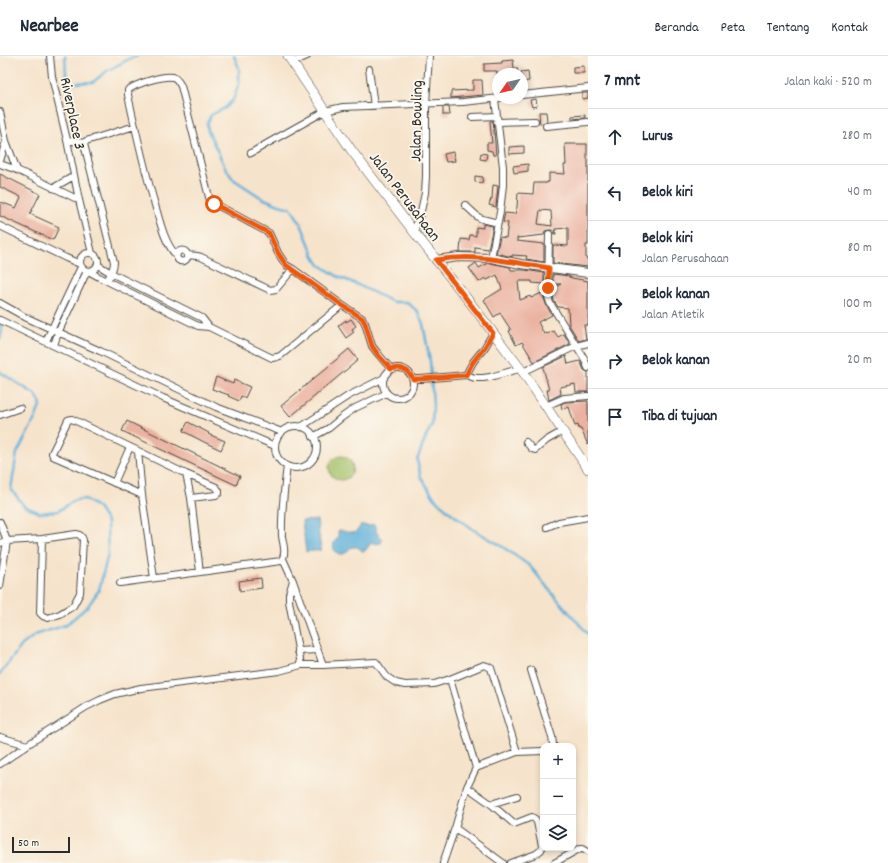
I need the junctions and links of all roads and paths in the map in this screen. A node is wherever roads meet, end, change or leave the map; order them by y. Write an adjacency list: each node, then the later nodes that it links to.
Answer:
1 (50, 56): 20 (street, Riverplace 3)
2 (307, 56): 4 (street)
3 (429, 56): 9 (street, Jalan Bowling)
4 (291, 59): 12 (main road, Jalan Perusahaan)
5 (370, 69): 11 (street)
6 (588, 88): 7 (street)
7 (528, 94)
8 (492, 99): 9 (street)
9 (426, 104): 11 (street); 32 (street, Jalan Bowling)
10 (497, 104): 15 (street)
11 (374, 106): 12 (street)
12 (325, 111): 23 (street); 32 (main road, Jalan Perusahaan)
13 (0, 112): 21 (street)
14 (472, 117): 15 (street)
15 (497, 119): 16 (street); 30 (street)
16 (534, 121)
17 (588, 122): 19 (street)
18 (135, 126): 22 (street); 40 (street); 40 (street)
19 (546, 126)
20 (66, 140): 22 (street); 26 (street, Riverplace 3)
21 (6, 141): 24 (street); 25 (street)
22 (84, 143): 42 (street)
23 (251, 153)
24 (0, 162): 25 (street)
25 (17, 170): 27 (street)
26 (74, 176): 27 (street); 28 (street, Riverplace 3)
27 (53, 188): 28 (street)
28 (79, 200): 34 (street, Riverplace 3)
29 (465, 206): 30 (street)
30 (498, 222): 35 (street)
31 (0, 226): 38 (street)
32 (414, 232): 36 (main road, Jalan Perusahaan)
33 (549, 234): 39 (street)
34 (92, 253): 37 (street); 38 (street)
35 (490, 258): 36 (street); 39 (street)
36 (436, 260): 51 (main road, Jalan Perusahaan)
37 (98, 265): 41 (street); 42 (street)
38 (80, 266): 41 (street); 49 (street)
39 (549, 268): 43 (street); 55 (street)
40 (293, 269): 46 (street)
41 (89, 272): 44 (street); 50 (street)
42 (111, 273): 44 (street); 48 (street)
43 (588, 274)
44 (107, 281): 48 (street)
45 (2, 304): 49 (street)
46 (342, 305): 48 (street); 57 (street)
47 (0, 320): 52 (street)
48 (209, 327)
49 (51, 330): 50 (street); 52 (street)
50 (58, 333): 54 (street); 69 (street)
51 (493, 333): 58 (main road, Jalan Perusahaan); 59 (street)
52 (46, 341): 54 (street)
53 (588, 344): 55 (street)
54 (54, 345): 72 (street)
55 (576, 346): 56 (street); 58 (street)
56 (588, 368)
57 (391, 369): 60 (street); 61 (street)
58 (521, 371): 59 (street); 64 (main road, Jalan Perusahaan)
59 (466, 375): 61 (street)
60 (384, 378): 62 (street); 67 (street)
61 (413, 379): 62 (street)
62 (387, 393): 70 (street)
63 (588, 396): 64 (street)
64 (546, 406): 68 (main road, Jalan Perusahaan)
65 (20, 408): 66 (street)
66 (0, 415)
67 (301, 427): 69 (street); 70 (street)
68 (563, 431): 71 (street); 76 (main road, Jalan Perusahaan)
69 (282, 432): 72 (street)
70 (313, 437): 75 (street)
71 (526, 442)
72 (275, 446): 75 (street)
73 (130, 447): 74 (street); 78 (street); 78 (street)
74 (138, 451): 77 (street); 79 (street)
75 (287, 466): 86 (street)
76 (588, 469)
77 (186, 474): 80 (street); 80 (street)
78 (114, 483): 79 (street)
79 (142, 495): 88 (street)
80 (191, 498): 87 (street)
81 (588, 517): 83 (street)
82 (0, 522): 85 (street)
83 (547, 527)
84 (42, 539): 84 (street); 85 (street)
85 (3, 542): 91 (street)
86 (283, 559): 87 (street); 89 (street)
87 (200, 572): 88 (street)
88 (154, 578): 90 (street)
89 (293, 581): 92 (street); 93 (street)
90 (120, 583)
91 (0, 586)
92 (317, 650): 93 (street); 95 (street)
93 (298, 651): 94 (street)
94 (301, 665): 95 (street); 100 (street)
95 (323, 665): 97 (street)
96 (531, 670): 99 (street)
97 (450, 679): 102 (street); 104 (street)
98 (0, 737): 100 (street)
99 (553, 743)
100 (27, 745): 103 (street)
101 (540, 751): 102 (street)
102 (517, 752): 104 (street)
103 (0, 764)
104 (476, 768): 105 (street)
105 (467, 787): 107 (street); 108 (street)
106 (517, 796): 107 (street)
107 (491, 804): 112 (street)
108 (456, 828): 110 (street); 111 (street)
109 (588, 850): 113 (street)
110 (443, 863)
111 (502, 863)
112 (511, 863)
113 (554, 863)

